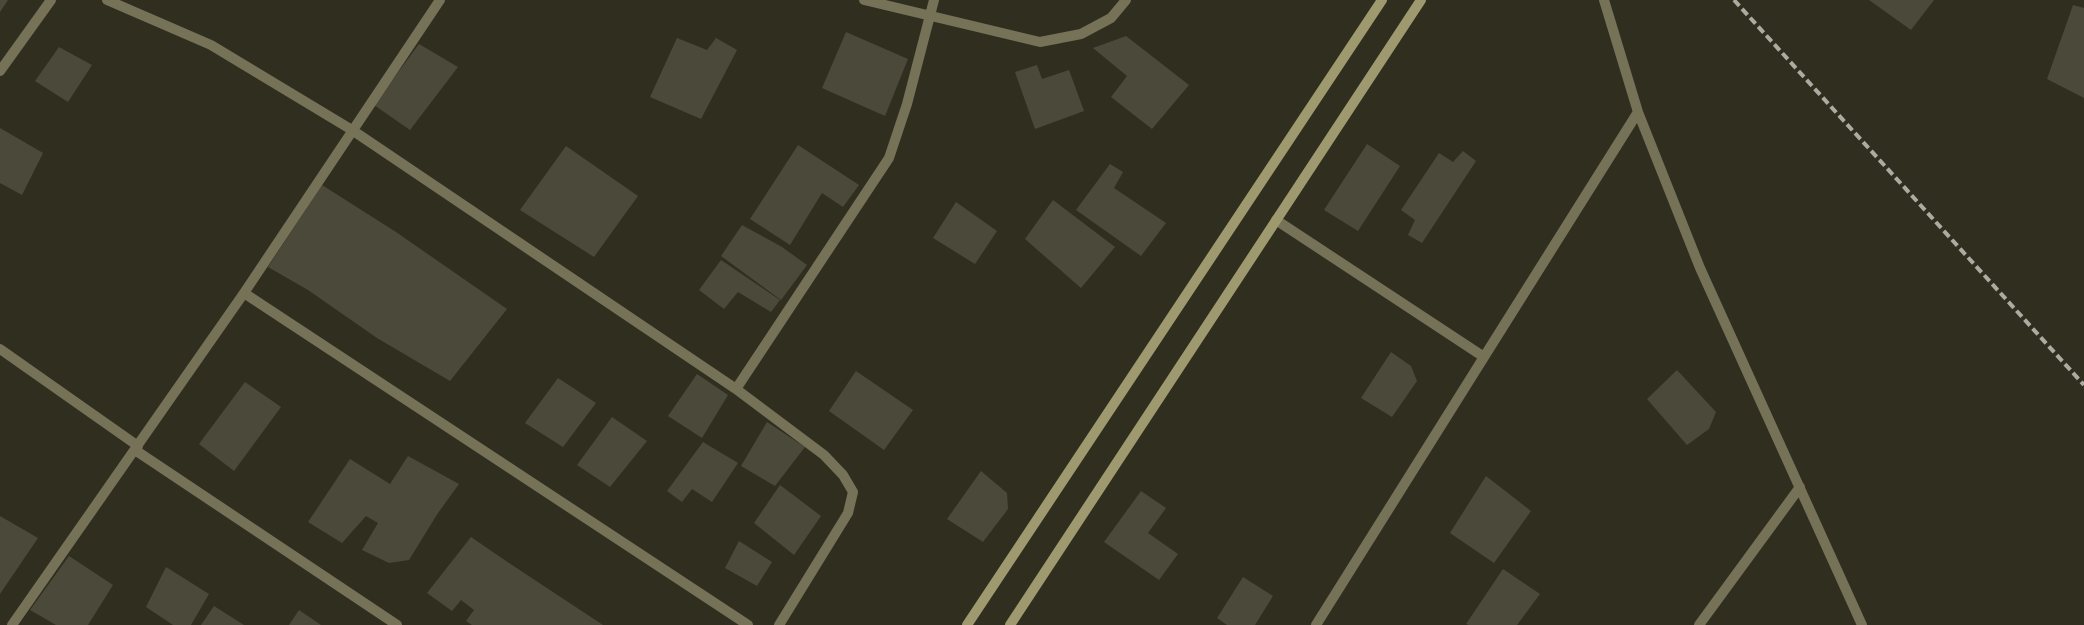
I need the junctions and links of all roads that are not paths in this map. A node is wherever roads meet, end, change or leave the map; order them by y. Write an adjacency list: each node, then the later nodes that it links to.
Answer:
1 (50, 0): 11 (street)
2 (107, 0): 13 (street)
3 (440, 0): 13 (street)
4 (864, 0): 10 (street)
5 (934, 0): 10 (street)
6 (1126, 0): 10 (street)
7 (1382, 0): 25 (main road)
8 (1421, 0): 14 (main road)
9 (1604, 0): 12 (street)
10 (930, 17): 18 (street)
11 (0, 71)
12 (1638, 112): 17 (street); 20 (street)
13 (352, 130): 15 (street); 18 (street)
14 (1276, 220): 17 (street); 26 (main road)
15 (244, 294): 19 (street); 23 (street)
16 (0, 349): 19 (street)
17 (1484, 357): 27 (street)
18 (736, 390): 24 (street)
19 (137, 448): 21 (street); 22 (street)
20 (1800, 487): 28 (street); 29 (street)
21 (12, 625)
22 (397, 625)
23 (748, 625)
24 (779, 625)
25 (967, 625)
26 (1010, 625)
27 (1316, 625)
28 (1699, 625)
29 (1862, 625)

